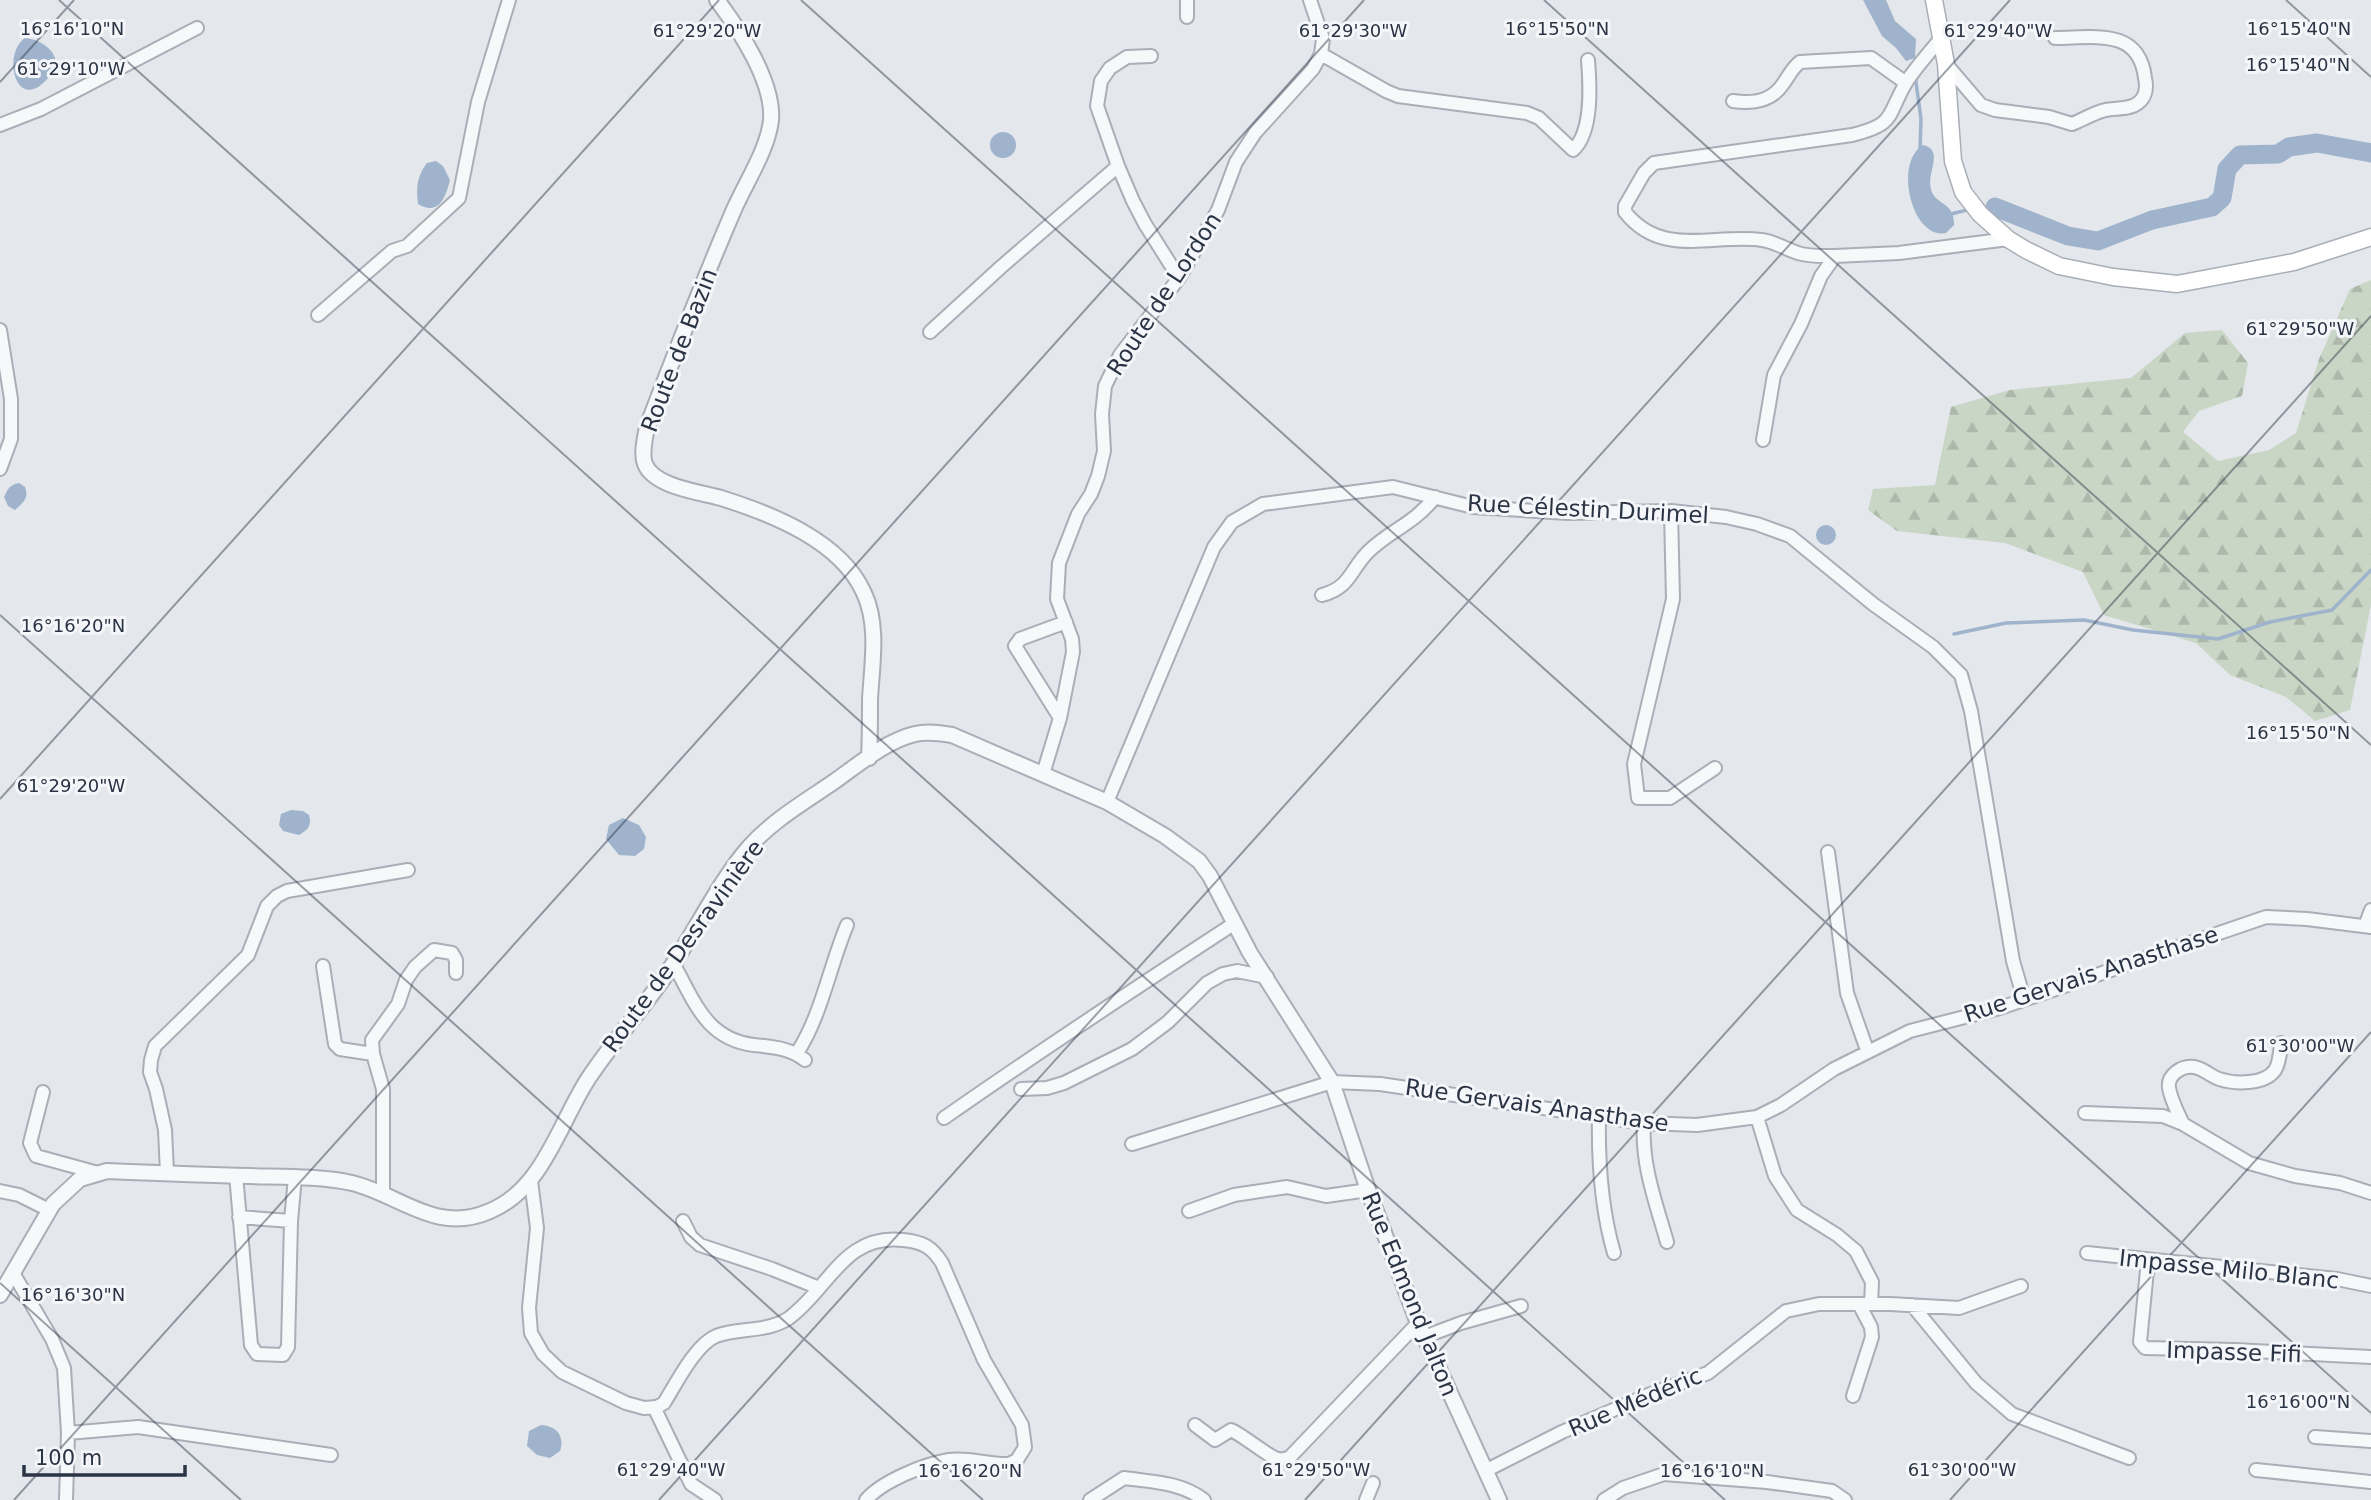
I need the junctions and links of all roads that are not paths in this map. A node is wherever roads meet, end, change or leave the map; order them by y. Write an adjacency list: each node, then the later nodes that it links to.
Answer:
1 (509, 0): 22 (street)
2 (717, 0): 32 (street, Route de Bazin)
3 (1187, 0): 6 (street)
4 (1310, 0): 10 (street)
5 (1934, 0): 8 (main road)
6 (1186, 17)
7 (197, 28): 16 (street)
8 (1941, 38): 13 (main road); 14 (street)
9 (2055, 38): 13 (street)
10 (1321, 54): 12 (street); 21 (street, Route de Lordon)
11 (1151, 56): 17 (street)
12 (1588, 60)
13 (1946, 64): 19 (main road)
14 (1906, 83): 15 (street); 20 (street)
15 (1733, 101)
16 (0, 125)
17 (1118, 166): 21 (street); 24 (street)
18 (2371, 237): 19 (main road)
19 (2008, 239): 20 (street)
20 (1835, 256): 25 (street)
21 (1179, 278): 30 (street, Route de Lordon)
22 (318, 315)
23 (0, 330): 26 (street)
24 (930, 332)
25 (1763, 440)
26 (0, 469)
27 (1435, 497): 28 (street, Rue Célestin Durimel); 29 (street); 37 (street, Rue Célestin Durimel)
28 (1671, 511): 35 (street); 48 (street, Rue Célestin Durimel)
29 (1322, 595)
30 (1066, 622): 31 (street, Route de Lordon); 31 (street)
31 (1060, 718): 36 (street, Route de Lordon)
32 (870, 728): 33 (street); 34 (street, Route de Bazin)
33 (897, 741): 34 (street, Route de Desravinière); 36 (street, Route de Desravinière)
34 (869, 758): 44 (street, Route de Desravinière)
35 (1715, 768)
36 (1043, 774): 37 (street, Route de Desravinière)
37 (1107, 802): 41 (street, Route de Desravinière)
38 (1828, 852): 50 (street)
39 (408, 870): 63 (street)
40 (2371, 910): 43 (street)
41 (1235, 923): 47 (street, Route de Desravinière); 58 (street)
42 (847, 925): 44 (street)
43 (2368, 927): 48 (street, Rue Gervais Anasthase)
44 (674, 965): 66 (street, Route de Desravinière)
45 (323, 967): 51 (street)
46 (456, 973): 51 (street)
47 (1267, 977): 52 (street, Route de Desravinière); 53 (street)
48 (2024, 999): 50 (street, Rue Gervais Anasthase)
49 (2281, 1043): 60 (street)
50 (1867, 1051): 57 (street, Rue Gervais Anasthase)
51 (373, 1054): 69 (street)
52 (1332, 1082): 56 (street, Rue Gervais Anasthase); 61 (street, Rue Gervais Anasthase); 67 (street, Rue Edmond Jalton)
53 (1021, 1089)
54 (43, 1092): 62 (street)
55 (2085, 1113): 60 (street)
56 (1599, 1115): 59 (street, Rue Gervais Anasthase); 77 (street)
57 (1757, 1117): 59 (street, Rue Gervais Anasthase); 85 (street)
58 (944, 1118)
59 (1644, 1123): 76 (street)
60 (2183, 1124): 70 (street)
61 (1132, 1144)
62 (97, 1173): 63 (street, Route de Desravinière); 71 (street, Route de Desravinière)
63 (167, 1173): 64 (street, Route de Desravinière)
64 (236, 1175): 65 (street, Route de Desravinière); 73 (street)
65 (295, 1177): 69 (street, Route de Desravinière); 74 (street)
66 (531, 1181): 69 (street, Route de Desravinière); 92 (street)
67 (1368, 1190): 72 (street); 88 (street, Rue Edmond Jalton)
68 (0, 1191): 71 (street)
69 (383, 1193)
70 (2371, 1193)
71 (49, 1210): 80 (street, Route de Desravinière)
72 (1189, 1211)
73 (239, 1217): 74 (street); 74 (street)
74 (291, 1221)
75 (683, 1221): 83 (street)
76 (1667, 1242)
77 (1614, 1253)
78 (2087, 1253): 79 (street, Impasse Milo Blanc)
79 (2148, 1260): 82 (street, Impasse Milo Blanc); 90 (street, Impasse Fifi)
80 (13, 1273): 84 (street, Route de Desravinière); 94 (street)
81 (2021, 1286): 86 (street, Rue Médéric)
82 (2371, 1286)
83 (819, 1288): 92 (street); 105 (street)
84 (0, 1295)
85 (1865, 1304): 86 (street, Rue Médéric); 91 (street); 100 (street, Rue Médéric)
86 (1912, 1305): 98 (street)
87 (1521, 1306): 89 (street)
88 (1418, 1323): 89 (street, Rue Edmond Jalton); 93 (street)
89 (1424, 1337): 100 (street, Rue Edmond Jalton)
90 (2371, 1357)
91 (1853, 1396)
92 (654, 1407): 104 (street)
93 (1195, 1425)
94 (68, 1433): 97 (street); 103 (street)
95 (2315, 1437): 96 (street)
96 (2371, 1441)
97 (331, 1455)
98 (2129, 1458)
99 (2256, 1470): 102 (street)
100 (1485, 1471): 109 (street, Rue Edmond Jalton)
101 (1373, 1482): 108 (street)
102 (2371, 1482)
103 (66, 1500)
104 (715, 1500)
105 (866, 1500)
106 (1090, 1500): 107 (street)
107 (1204, 1500)
108 (1367, 1500)
109 (1500, 1500)
110 (1604, 1500): 111 (street)
111 (1845, 1500)

